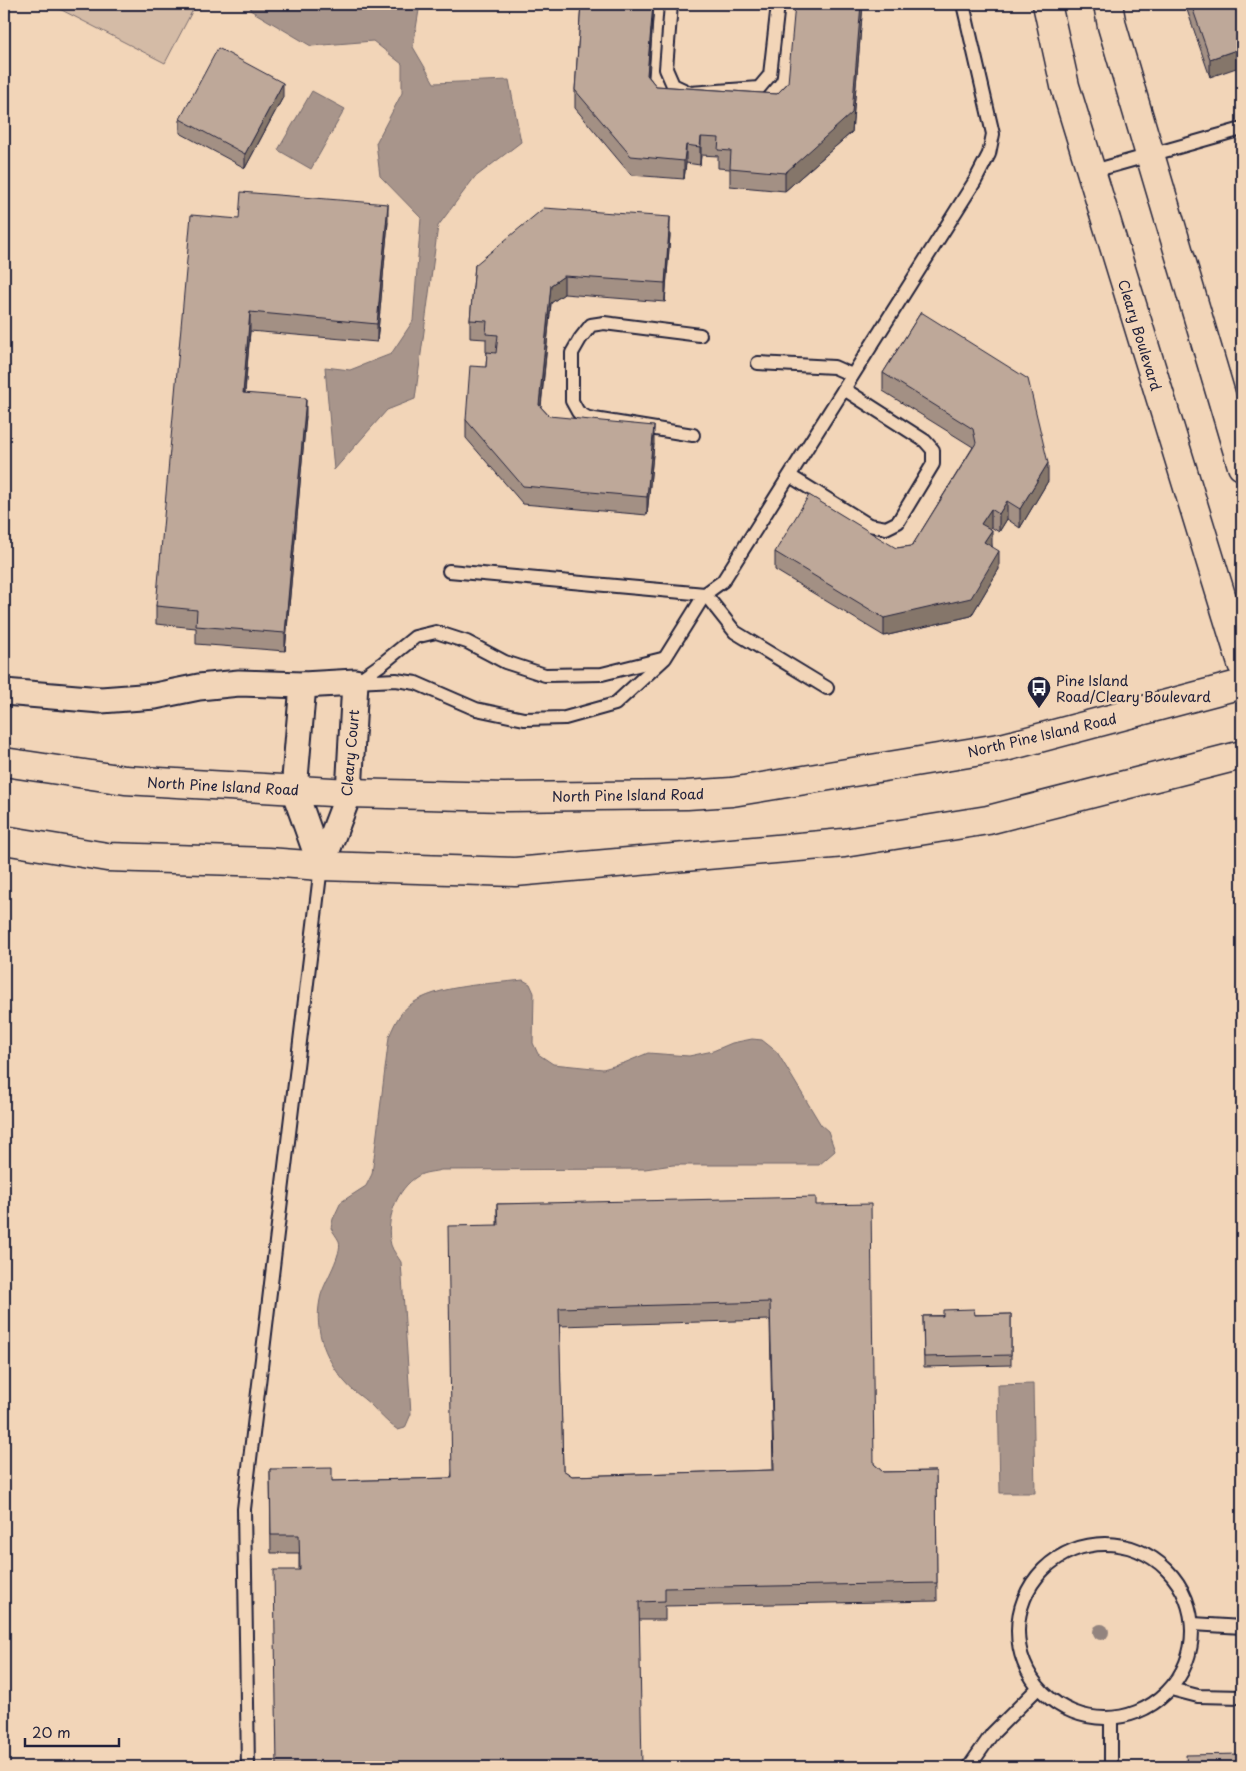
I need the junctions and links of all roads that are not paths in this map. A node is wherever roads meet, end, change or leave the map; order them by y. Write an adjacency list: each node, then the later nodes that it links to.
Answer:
1 (671, 4): 2 (lane)
2 (778, 4)
3 (963, 4): 11 (lane)
4 (1047, 4): 8 (main road, Cleary Boulevard)
5 (1108, 4): 7 (main road)
6 (1242, 129): 7 (lane)
7 (1150, 155): 8 (lane); 14 (main road)
8 (1090, 172): 19 (main road, Cleary Boulevard)
9 (700, 336): 13 (lane)
10 (758, 363): 11 (lane)
11 (852, 375): 12 (lane)
12 (844, 389): 15 (lane); 15 (lane)
13 (693, 434)
14 (1242, 466)
15 (790, 476): 17 (lane)
16 (450, 570): 17 (lane)
17 (705, 594): 18 (lane); 23 (lane)
18 (665, 658): 20 (lane); 20 (lane)
19 (1242, 664)
20 (355, 682): 22 (street); 28 (street, Cleary Court)
21 (1242, 684): 28 (main road, North Pine Island Road)
22 (303, 686): 24 (street); 27 (street)
23 (827, 688)
24 (4, 692)
25 (1242, 755): 30 (main road)
26 (4, 762): 27 (main road, North Pine Island Road)
27 (294, 790): 28 (main road, North Pine Island Road); 30 (street)
28 (349, 793): 30 (street, Cleary Court)
29 (4, 840): 30 (main road)
30 (321, 866): 37 (lane)
31 (1193, 1624): 32 (lane); 33 (lane); 34 (lane)
32 (1242, 1627)
33 (1038, 1688): 36 (lane); 38 (lane)
34 (1171, 1689): 35 (lane); 36 (lane)
35 (1242, 1697)
36 (1111, 1719): 39 (lane)
37 (248, 1767)
38 (969, 1767)
39 (1111, 1767)

